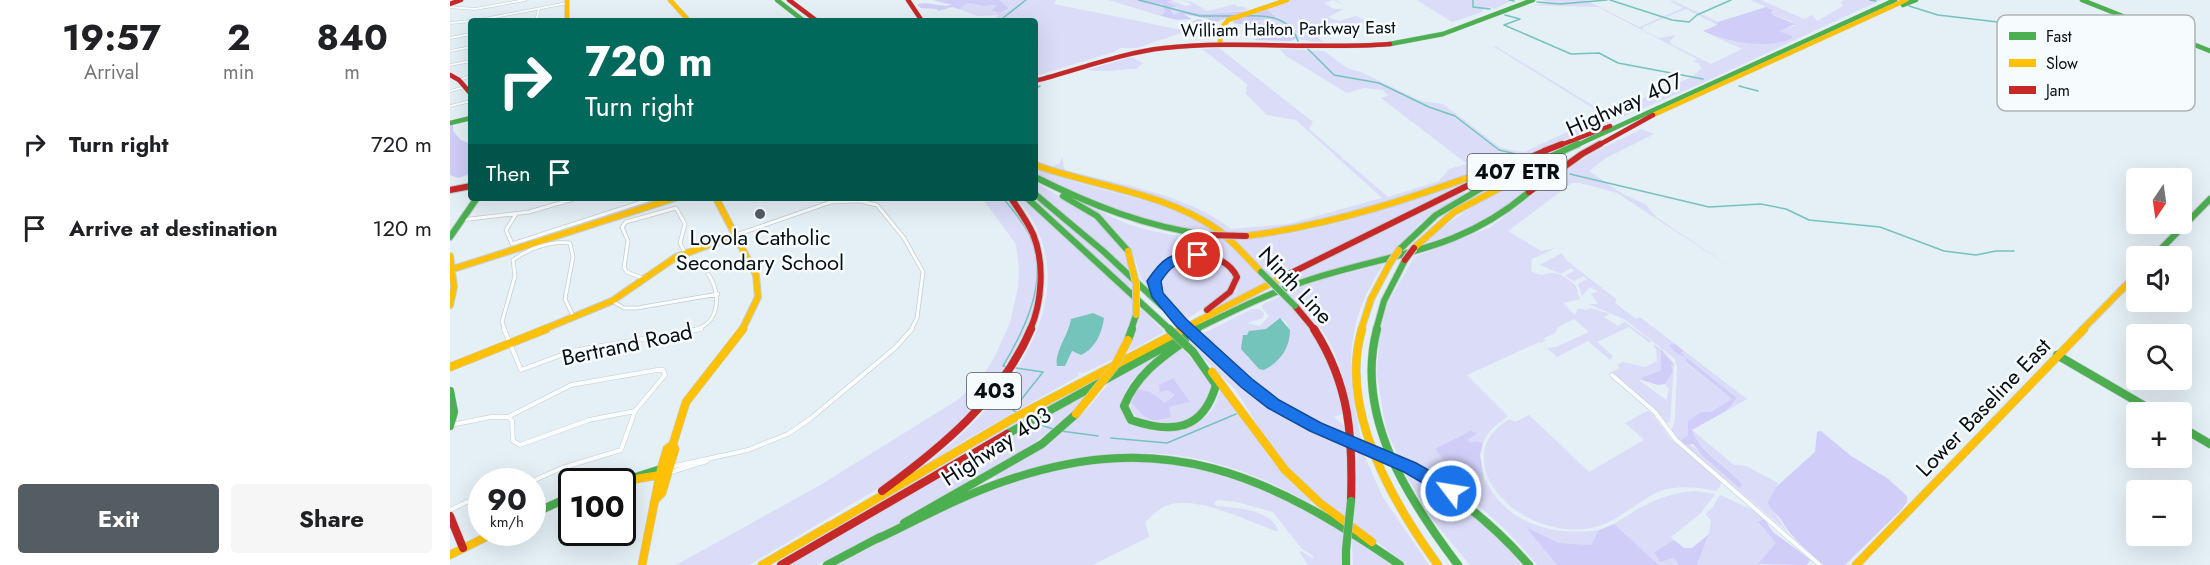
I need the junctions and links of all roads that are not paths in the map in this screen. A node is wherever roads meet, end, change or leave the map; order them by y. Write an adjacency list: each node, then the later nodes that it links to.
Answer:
1 (461, 0): 15 (main road)
2 (525, 0): 15 (street)
3 (670, 0): 22 (main road)
4 (777, 0): 23 (main road)
5 (789, 0): 24 (main road)
6 (908, 0): 25 (main road)
7 (1287, 0): 31 (main road)
8 (1533, 0): 31 (main road, William Halton Parkway East)
9 (1886, 0): 26 (main road)
10 (1895, 0): 26 (main road, Highway 407 / 407 ETR)
11 (1906, 0): 17 (main road, Highway 407 / 407 ETR)
12 (1916, 0): 17 (main road)
13 (2082, 0): 18 (main road)
14 (567, 2): 16 (street); 21 (main road)
15 (450, 6)
16 (539, 9): 19 (street); 20 (street)
17 (1880, 12): 47 (main road, Highway 407 / 407 ETR)
18 (2124, 15)
19 (489, 18)
20 (537, 18)
21 (567, 18)
22 (686, 18)
23 (800, 18)
24 (813, 18)
25 (920, 18)
26 (1854, 18): 47 (main road, Highway 407 / 407 ETR)
27 (468, 21): 28 (street)
28 (450, 23)
29 (468, 35): 30 (street)
30 (450, 38)
31 (1220, 44): 41 (main road, William Halton Parkway East)
32 (2195, 45): 35 (main road)
33 (468, 48): 34 (street)
34 (450, 51)
35 (2210, 51)
36 (468, 62): 37 (street)
37 (450, 65)
38 (450, 75): 40 (main road)
39 (468, 77): 40 (street)
40 (459, 80): 42 (main road)
41 (1038, 81)
42 (468, 90)
43 (450, 91): 44 (street)
44 (468, 91)
45 (468, 102): 46 (street)
46 (450, 106)
47 (1650, 114): 50 (main road); 83 (main road); 118 (main road, Highway 407 / 407 ETR, bridge); 119 (main road, Highway 407 / 407 ETR, bridge)
48 (468, 119): 49 (main road)
49 (450, 123)
50 (1547, 150): 52 (main road, bridge); 84 (main road)
51 (1038, 166): 116 (main road, Ninth Line, bridge)
52 (1038, 179)
53 (1038, 180): 107 (main road, Highway 403, bridge)
54 (468, 187): 55 (main road)
55 (450, 190)
56 (1038, 197): 81 (main road)
57 (2210, 200): 71 (main road)
58 (475, 201): 68 (main road)
59 (568, 201): 67 (street)
60 (645, 201): 67 (street)
61 (666, 201): 74 (main road)
62 (718, 201): 69 (main road)
63 (842, 201): 69 (street)
64 (859, 201): 98 (street)
65 (1013, 201): 106 (main road, Highway 403 / 403)
66 (1030, 201): 86 (main road, bridge)
67 (516, 214): 68 (street)
68 (461, 220): 70 (main road)
69 (736, 235): 72 (main road); 96 (main road)
70 (450, 237)
71 (2164, 246)
72 (685, 253): 76 (main road); 76 (street)
73 (450, 256): 74 (main road)
74 (451, 270): 80 (main road)
75 (708, 274): 78 (street)
76 (642, 278): 79 (main road)
77 (2126, 285): 87 (main road, Lower Baseline East)
78 (718, 294): 79 (street); 85 (street, Bertrand Road)
79 (612, 301): 82 (main road)
80 (450, 305)
81 (1173, 314): 84 (main road); 120 (main road, bridge)
82 (574, 318): 85 (main road); 85 (street)
83 (1208, 326): 86 (main road); 114 (main road)
84 (1158, 340): 106 (main road)
85 (509, 344): 88 (main road)
86 (1192, 352): 110 (main road)
87 (2058, 356): 91 (main road); 122 (main road, Lower Baseline East)
88 (450, 367)
89 (1612, 375): 121 (street)
90 (450, 391): 94 (main road)
91 (2138, 402)
92 (635, 411): 93 (street); 93 (street); 100 (street)
93 (508, 417): 94 (street)
94 (450, 426)
95 (2192, 433): 97 (main road)
96 (673, 444): 98 (main road); 99 (main road)
97 (2210, 444)
98 (669, 470): 99 (main road); 102 (main road)
99 (660, 472): 101 (main road); 102 (main road)
100 (546, 475)
101 (636, 478)
102 (656, 499): 112 (main road)
103 (468, 502): 104 (street)
104 (450, 510)
105 (450, 516): 109 (main road)
106 (830, 526): 113 (main road, Highway 403 / 403)
107 (877, 539): 110 (main road); 115 (main road, Highway 403)
108 (469, 546): 109 (main road)
109 (463, 549): 111 (main road)
110 (1381, 551): 117 (main road)
111 (450, 555)
112 (642, 565)
113 (762, 565)
114 (781, 565)
115 (827, 565)
116 (1346, 565)
117 (1400, 565)
118 (1438, 565)
119 (1458, 565)
120 (1529, 565)
121 (1820, 565)
122 (1856, 565)

